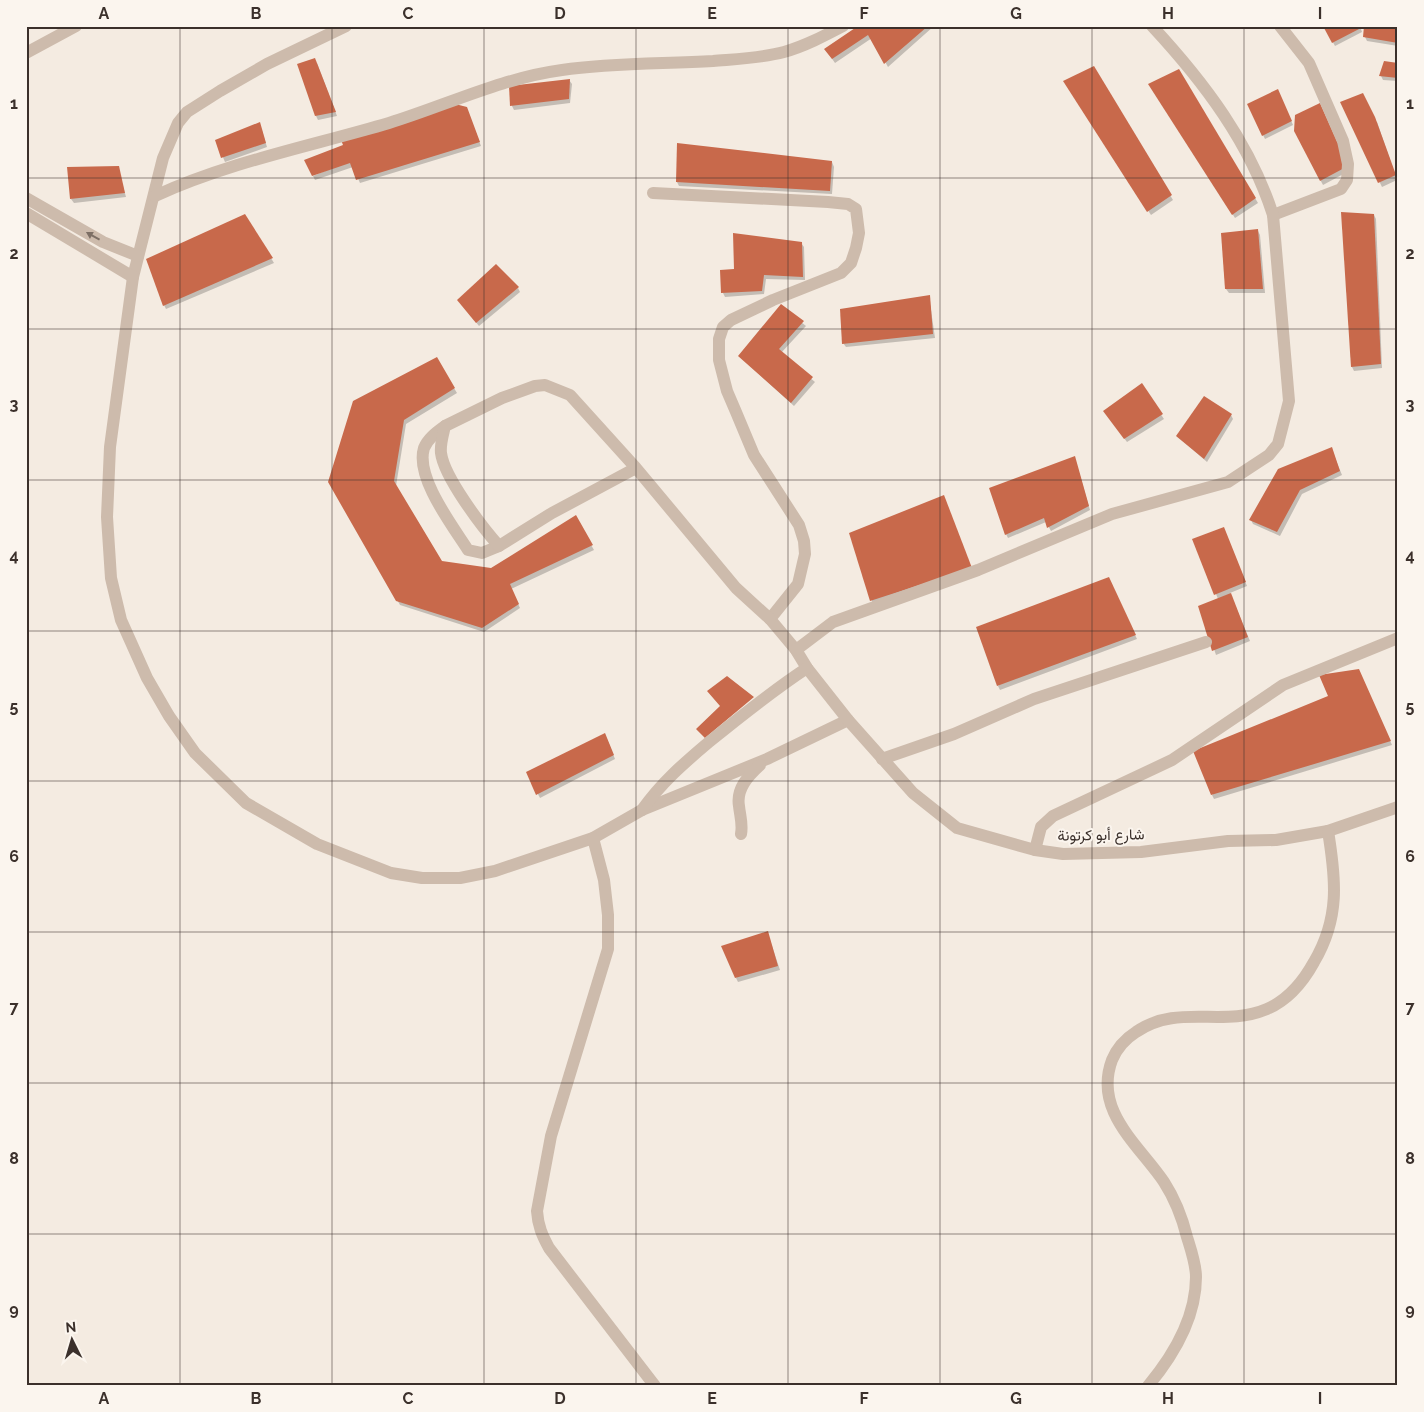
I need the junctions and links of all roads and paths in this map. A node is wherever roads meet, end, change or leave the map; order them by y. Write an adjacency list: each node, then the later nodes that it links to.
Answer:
1 (76, 26): 6 (street)
2 (346, 26): 8 (street)
3 (843, 26): 8 (street)
4 (1152, 26): 11 (street)
5 (1280, 26): 11 (street)
6 (26, 53)
7 (653, 193): 17 (street)
8 (155, 196): 12 (street)
9 (26, 198): 12 (street, one-way to 9)
10 (26, 213): 13 (street)
11 (1273, 215): 20 (street)
12 (138, 256): 13 (street)
13 (133, 277): 29 (street)
14 (446, 426): 15 (street, شارع أبو كرتونة); 16 (street); 16 (street, شارع أبو كرتونة)
15 (636, 468): 16 (street, شارع أبو كرتونة); 17 (street, شارع أبو كرتونة)
16 (499, 546)
17 (770, 619): 20 (street, شارع أبو كرتونة)
18 (1398, 638): 30 (street)
19 (1206, 642): 24 (street)
20 (796, 650): 21 (street, شارع أبو كرتونة)
21 (807, 668): 22 (street, شارع أبو كرتونة); 26 (street)
22 (848, 720): 23 (street); 24 (street, شارع أبو كرتونة)
23 (767, 758): 26 (street); 28 (street)
24 (882, 759): 30 (street, شارع أبو كرتونة)
25 (1398, 807): 27 (street, شارع أبو كرتونة)
26 (642, 810): 29 (street)
27 (1328, 831): 30 (street, شارع أبو كرتونة); 32 (street)
28 (741, 834)
29 (593, 838): 31 (street)
30 (1035, 850)
31 (655, 1386)
32 (1148, 1386)

